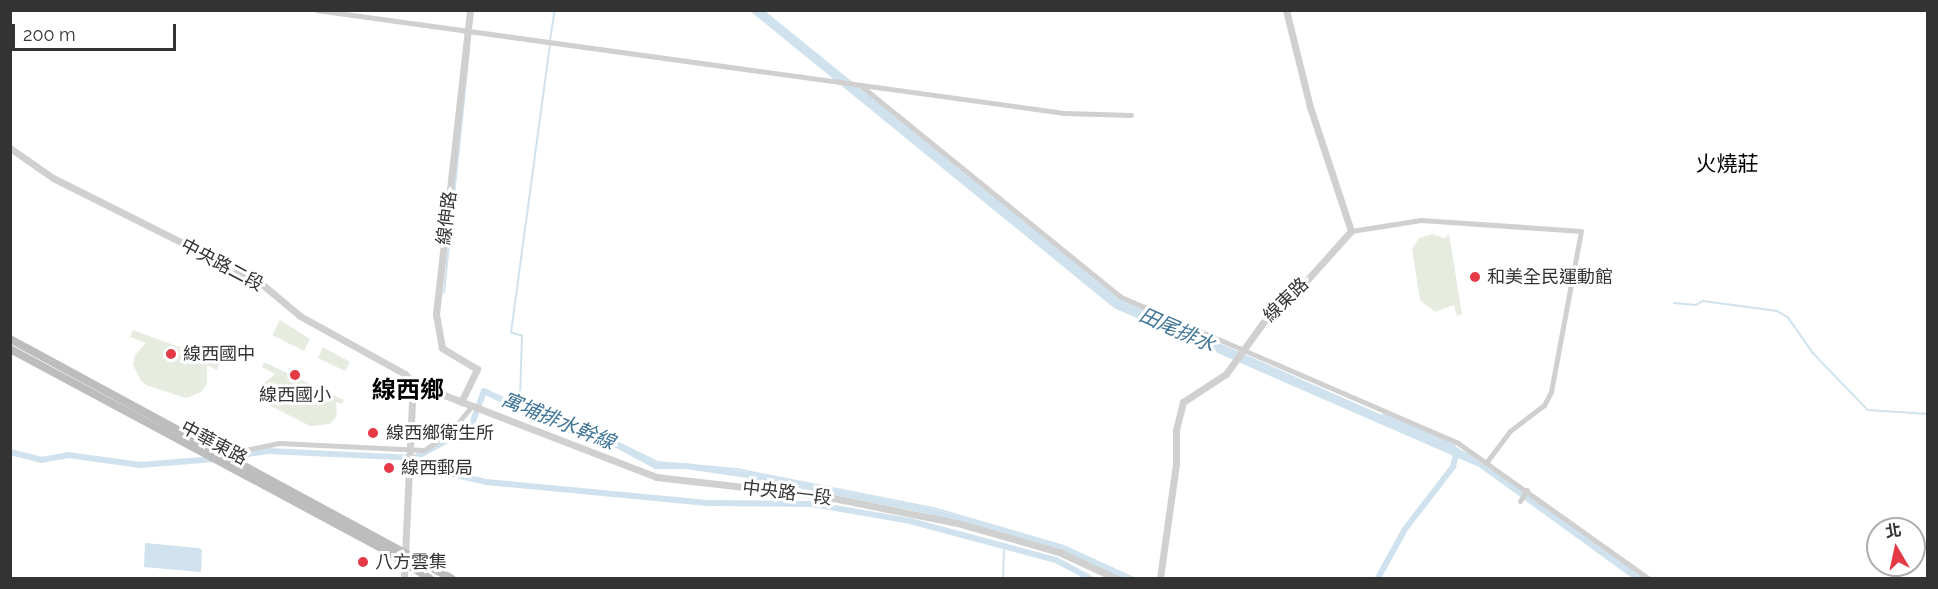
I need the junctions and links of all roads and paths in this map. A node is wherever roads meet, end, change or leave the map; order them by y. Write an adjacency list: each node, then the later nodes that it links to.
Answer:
1 (316, 10): 4 (street)
2 (470, 10): 4 (street, 線伸路)
3 (1286, 10): 8 (street)
4 (468, 29): 5 (street); 13 (street, 線伸路)
5 (861, 85): 6 (street); 11 (street)
6 (1131, 114)
7 (10, 148): 12 (street, 中央路二段)
8 (1352, 231): 11 (street, 線東路); 17 (street)
9 (10, 339): 16 (main road, 中華東路)
10 (10, 349): 18 (main road, 中華東路)
11 (1244, 351): 17 (street); 27 (street, 線東路)
12 (412, 383): 13 (street, 中央路二段); 15 (street)
13 (461, 402): 14 (street, 中央路一段)
14 (472, 406): 15 (street); 26 (street, 中央路一段)
15 (410, 451): 16 (street); 21 (street)
16 (222, 453): 18 (street); 21 (main road, 中華東路)
17 (1487, 461): 19 (street)
18 (218, 462): 22 (main road, 中華東路)
19 (1527, 490): 20 (street); 28 (street)
20 (1521, 501)
21 (405, 552): 22 (street); 25 (main road, 中華東路)
22 (404, 564): 23 (street); 24 (main road, 中華東路)
23 (404, 579)
24 (429, 579)
25 (451, 579)
26 (1115, 579)
27 (1160, 579)
28 (1648, 579)

